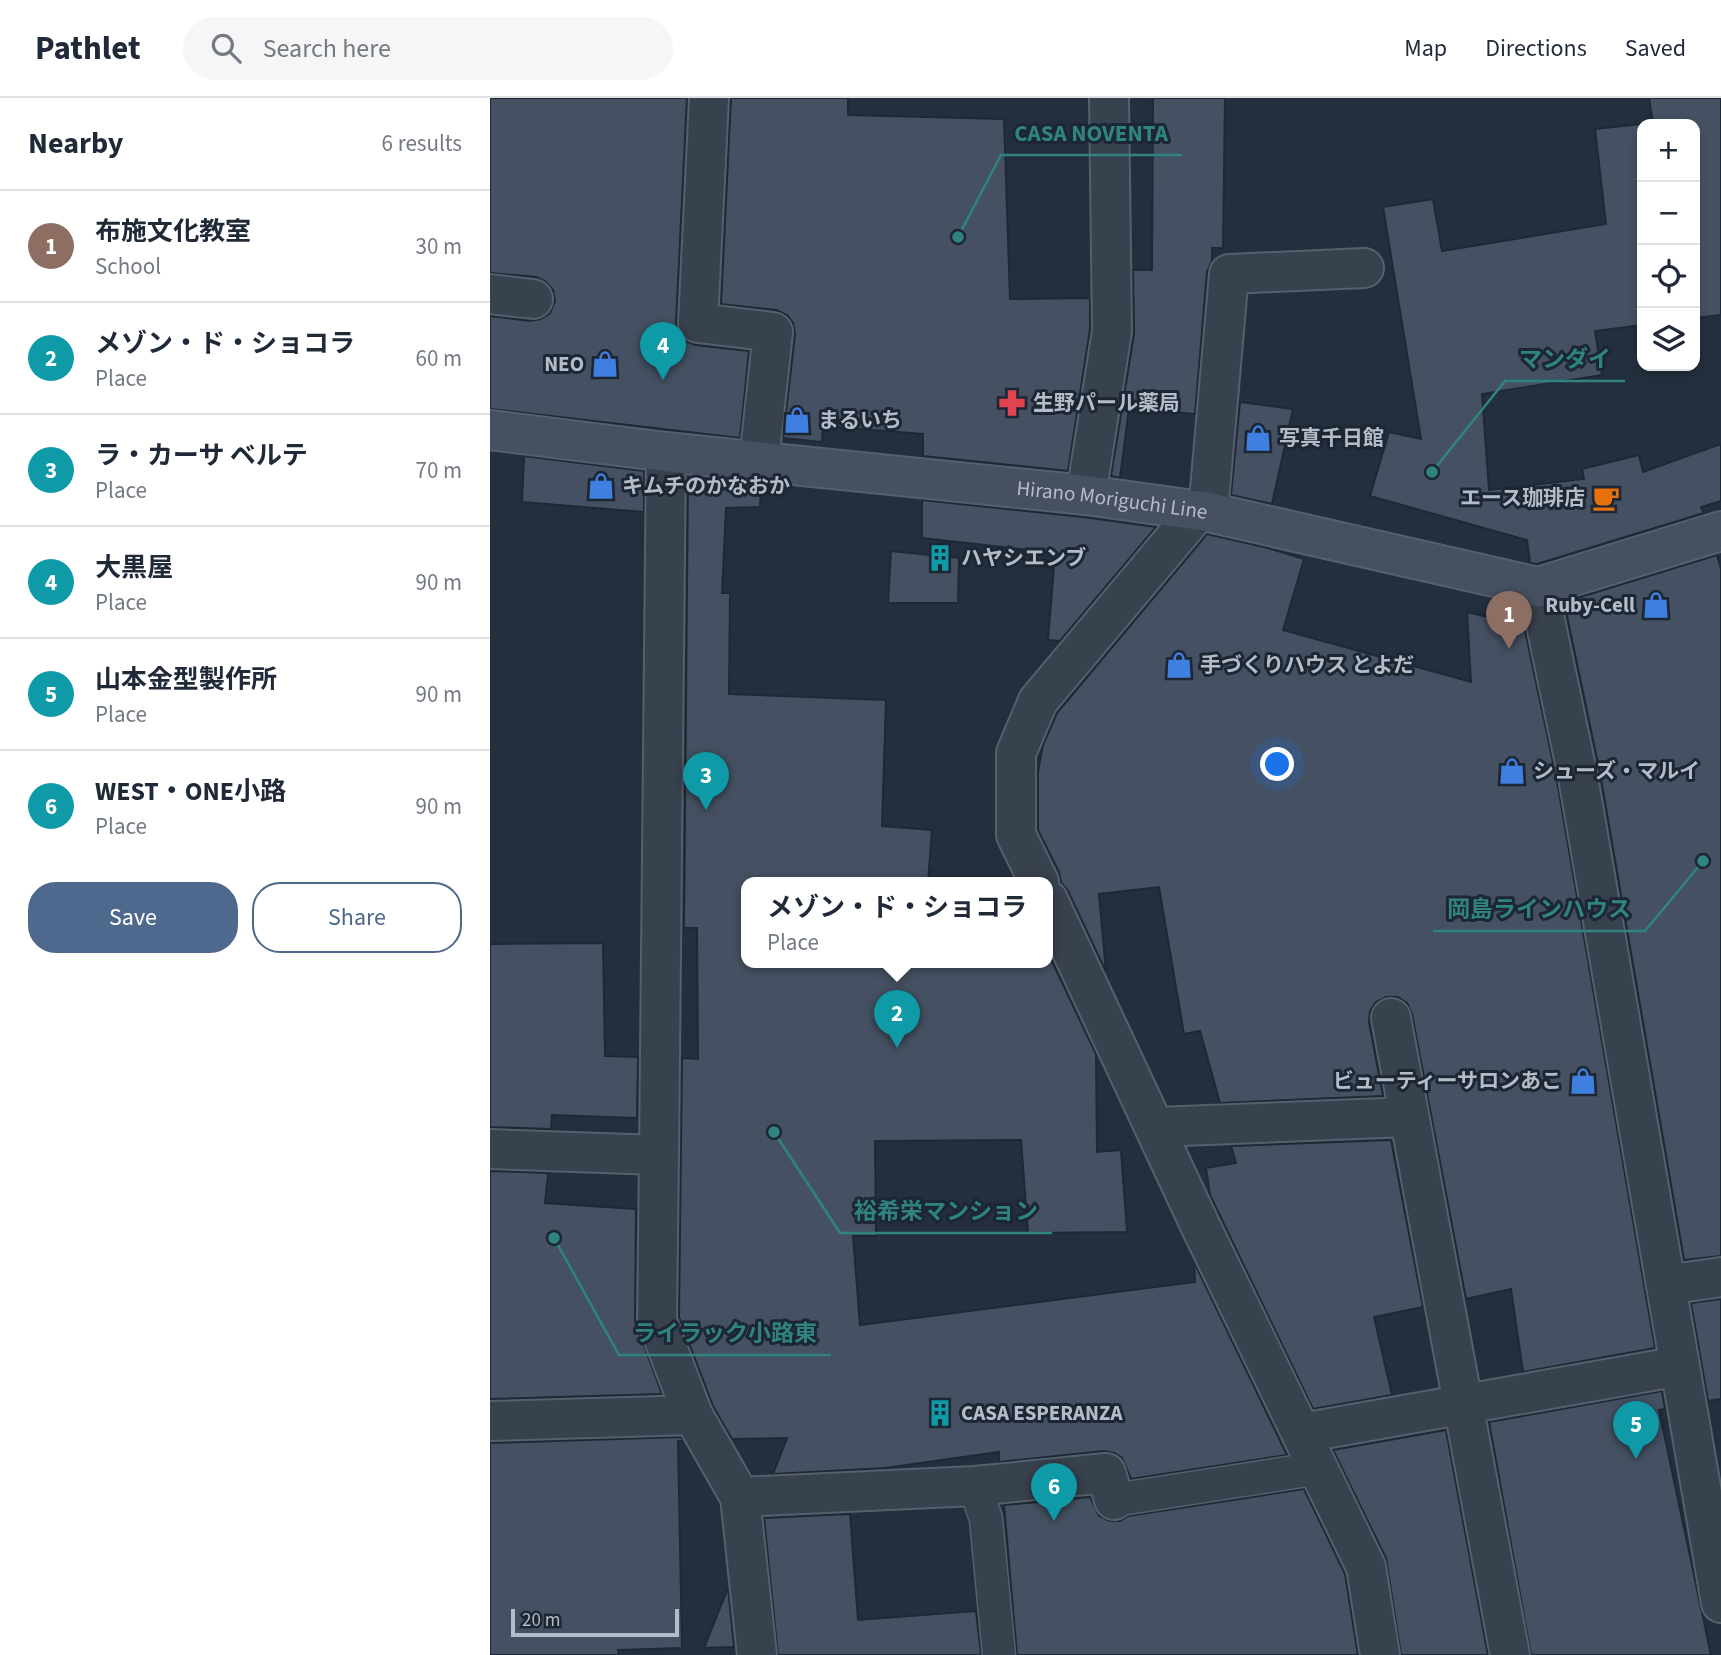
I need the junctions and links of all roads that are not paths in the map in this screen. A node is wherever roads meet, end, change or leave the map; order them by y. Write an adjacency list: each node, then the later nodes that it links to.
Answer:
1 (709, 98): 8 (street)
2 (1109, 98): 9 (street)
3 (1364, 268): 10 (street)
4 (490, 294): 5 (street)
5 (533, 299)
6 (490, 430): 7 (main road, Hirano Moriguchi Line)
7 (666, 452): 8 (main road, Hirano Moriguchi Line); 19 (street)
8 (759, 461): 9 (main road, Hirano Moriguchi Line)
9 (1086, 495): 10 (main road, Hirano Moriguchi Line)
10 (1203, 512): 12 (main road, Hirano Moriguchi Line); 13 (street)
11 (1721, 531): 12 (main road, Hirano Moriguchi Line)
12 (1538, 587): 21 (street)
13 (1037, 877)
14 (1053, 911): 17 (street)
15 (1391, 1018): 16 (street)
16 (1409, 1117): 17 (street); 23 (street)
17 (1156, 1127): 26 (street)
18 (490, 1149): 19 (street)
19 (659, 1155): 24 (street)
20 (1721, 1277): 21 (street)
21 (1666, 1285): 22 (street)
22 (1680, 1366): 23 (street); 31 (street)
23 (1462, 1404): 26 (street); 35 (street)
24 (693, 1415): 25 (street); 29 (street)
25 (490, 1421)
26 (1302, 1433): 27 (street)
27 (1320, 1468): 30 (lane); 34 (street)
28 (975, 1486): 29 (street); 30 (street); 33 (lane)
29 (740, 1497): 32 (street)
30 (1114, 1500)
31 (1721, 1603)
32 (757, 1655)
33 (999, 1655)
34 (1380, 1655)
35 (1510, 1655)

